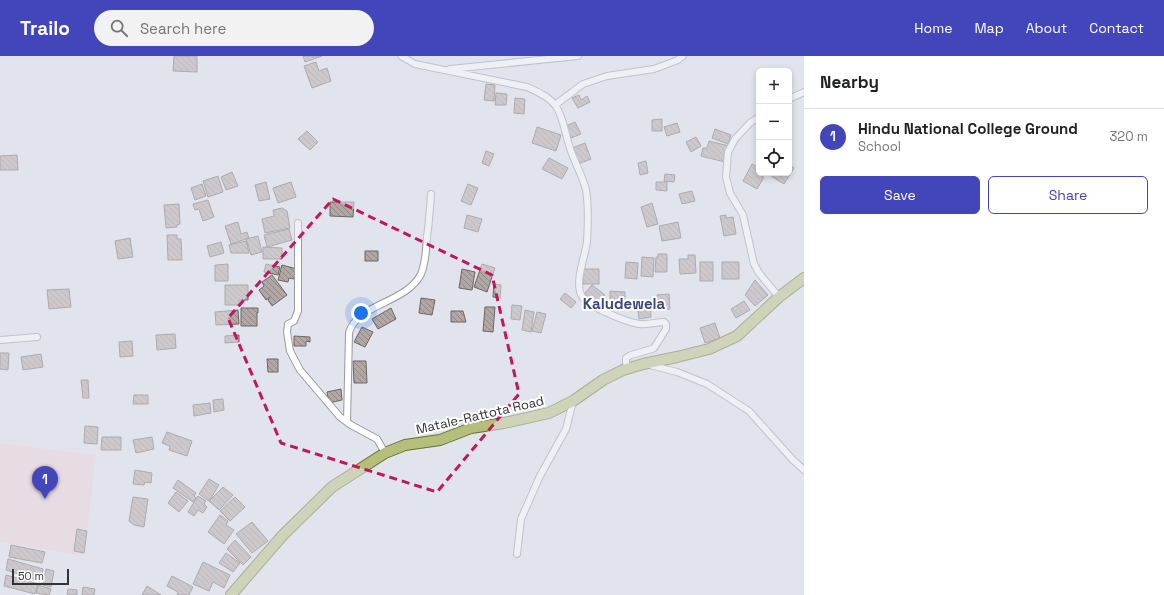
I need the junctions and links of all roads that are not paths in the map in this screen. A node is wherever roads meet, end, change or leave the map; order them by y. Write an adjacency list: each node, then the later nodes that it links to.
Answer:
1 (401, 56): 4 (street)
2 (578, 56): 4 (street)
3 (682, 56): 7 (street)
4 (446, 69): 7 (street)
5 (804, 92): 6 (street)
6 (792, 98)
7 (555, 105): 16 (street)
8 (756, 119): 12 (street)
9 (432, 194): 18 (street)
10 (298, 223): 18 (street)
11 (804, 278): 12 (main road, Matale-Rattota Road)
12 (779, 297): 15 (main road, Matale-Rattota Road)
13 (38, 337): 14 (street)
14 (0, 340)
15 (643, 364): 16 (main road, Matale-Rattota Road); 20 (street)
16 (628, 368): 17 (main road, Matale-Rattota Road)
17 (574, 401): 19 (main road, Matale-Rattota Road); 21 (street)
18 (347, 422): 19 (street)
19 (385, 453): 22 (main road, Matale-Rattota Road)
20 (804, 470)
21 (518, 554)
22 (231, 595)

